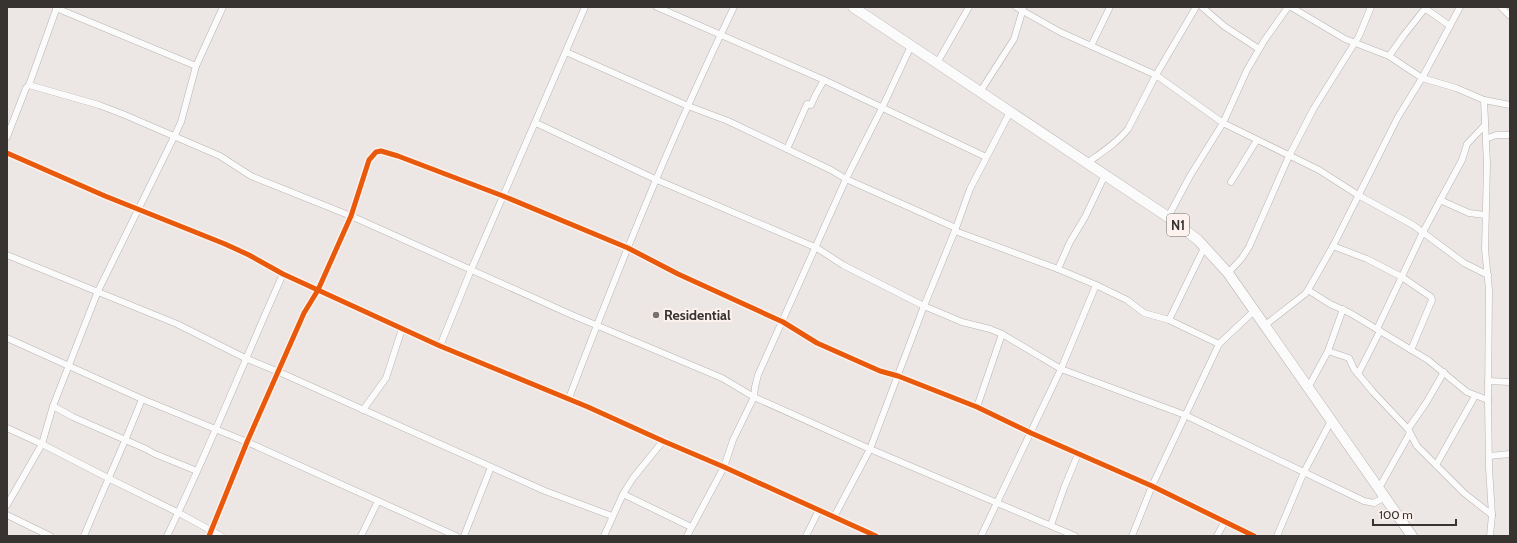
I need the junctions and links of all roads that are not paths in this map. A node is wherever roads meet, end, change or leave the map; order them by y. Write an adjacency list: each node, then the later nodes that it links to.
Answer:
1 (223, 7): 27 (street)
2 (585, 7): 24 (street)
3 (657, 7): 19 (street)
4 (734, 7): 19 (street)
5 (853, 7): 21 (highway, N1)
6 (969, 7): 26 (street)
7 (1016, 7): 16 (street)
8 (1110, 7): 22 (street)
9 (1196, 7): 28 (street)
10 (1202, 7): 23 (street)
11 (1290, 7): 20 (street); 23 (street)
12 (1371, 7): 20 (street)
13 (1460, 7): 18 (street)
14 (1501, 7): 17 (street)
15 (57, 8): 27 (street); 31 (street)
16 (1023, 9): 22 (street); 32 (street)
17 (1510, 16)
18 (1450, 26): 25 (street); 29 (street)
19 (720, 35): 30 (street); 35 (street)
20 (1354, 43): 25 (street); 49 (street)
21 (911, 46): 26 (highway, N1); 36 (street)
22 (1091, 46): 28 (street)
23 (1259, 49): 38 (street)
24 (566, 52): 35 (street); 39 (street)
25 (1389, 56): 29 (street)
26 (937, 63): 32 (highway, N1)
27 (196, 66): 43 (street)
28 (1156, 75): 38 (street); 50 (street)
29 (1422, 78): 33 (street); 55 (street)
30 (824, 80): 36 (street); 46 (street)
31 (28, 85): 42 (street); 43 (street)
32 (980, 92): 37 (highway, N1)
33 (1484, 100): 34 (street); 40 (street)
34 (1510, 105)
35 (688, 106): 46 (street); 53 (street)
36 (882, 108): 48 (street); 52 (street)
37 (1010, 112): 48 (street); 50 (highway, N1)
38 (1223, 123): 45 (street); 61 (street)
39 (536, 124): 53 (street); 56 (street)
40 (1485, 125): 44 (street); 57 (street)
41 (1510, 135): 44 (street)
42 (7, 137)
43 (174, 137): 58 (street); 60 (street)
44 (1486, 139): 59 (street)
45 (1257, 140): 49 (street); 54 (street)
46 (787, 149): 52 (street)
47 (7, 153): 58 (street)
48 (986, 156): 62 (street)
49 (1289, 156): 55 (street); 71 (street)
50 (1087, 163): 51 (highway, N1)
51 (1105, 175): 61 (highway, N1); 69 (street)
52 (846, 179): 62 (street); 67 (street)
53 (657, 180): 66 (street); 67 (street)
54 (1231, 182)
55 (1358, 195): 63 (street); 65 (street)
56 (502, 196): 60 (street); 66 (street); 70 (street)
57 (1440, 200): 59 (street); 63 (street)
58 (140, 210): 72 (street); 78 (street)
59 (1485, 215): 73 (street)
60 (351, 216): 70 (street); 76 (street)
61 (1168, 217): 64 (highway, N1)
62 (955, 229): 69 (street); 79 (street)
63 (1423, 232): 73 (street); 74 (street)
64 (1205, 246): 71 (highway, N1); 82 (street)
65 (1333, 246): 74 (street); 77 (street)
66 (628, 248): 83 (street); 84 (street)
67 (816, 248): 79 (street); 83 (street)
68 (7, 255): 78 (street)
69 (1058, 269): 75 (street)
70 (471, 270): 84 (street); 91 (street)
71 (1228, 273): 81 (highway, N1)
72 (283, 274): 76 (street); 94 (street)
73 (1488, 275): 101 (street)
74 (1402, 277): 87 (street); 92 (street)
75 (1096, 285): 82 (street); 96 (street)
76 (318, 290): 86 (street); 97 (street)
77 (1308, 290): 80 (street); 85 (street)
78 (98, 291): 94 (street); 95 (street)
79 (924, 306): 88 (street); 100 (street)
80 (1343, 309): 87 (street); 93 (street)
81 (1254, 311): 85 (highway, N1); 90 (street)
82 (1169, 320): 90 (street)
83 (783, 322): 100 (street); 105 (street)
84 (597, 325): 105 (street); 106 (street)
85 (1264, 326): 103 (highway, N1)
86 (405, 330): 91 (street); 111 (street)
87 (1378, 330): 92 (street); 99 (street)
88 (1002, 334): 96 (street); 110 (street)
89 (7, 338): 95 (street)
90 (1219, 344): 112 (street)
91 (440, 346): 106 (street)
92 (1411, 350): 98 (street)
93 (1328, 351): 99 (street); 103 (street)
94 (245, 358): 97 (street); 115 (street)
95 (68, 366): 107 (street); 109 (street)
96 (1062, 369): 112 (street); 117 (street)
97 (279, 372): 111 (street); 120 (street)
98 (1444, 372): 104 (street); 116 (street)
99 (1358, 374): 116 (street)
100 (898, 376): 110 (street); 122 (street)
101 (1488, 381): 102 (street); 108 (street)
102 (1510, 382)
103 (1308, 388): 113 (highway, N1)
104 (1474, 396): 108 (street); 126 (street)
105 (754, 397): 122 (street); 127 (street)
106 (569, 398): 119 (street)
107 (142, 399): 115 (street); 118 (street)
108 (1488, 400): 125 (street)
109 (53, 406): 118 (street); 121 (street)
110 (977, 407): 117 (street)
111 (363, 410): 128 (street)
112 (1185, 415): 130 (street); 132 (street)
113 (1331, 421): 130 (street); 133 (highway, N1)
114 (7, 428): 121 (street)
115 (215, 429): 120 (street); 129 (street)
116 (1409, 431): 126 (street); 133 (street)
117 (1031, 433): 123 (street); 136 (street)
118 (126, 440): 129 (street); 131 (street)
119 (663, 441): 127 (street); 134 (street)
120 (247, 442): 135 (street); 147 (street)
121 (42, 444): 131 (street); 137 (street)
122 (870, 449): 136 (street); 143 (street)
123 (1078, 454): 132 (street); 145 (street)
124 (1510, 454): 125 (street)
125 (1489, 456): 141 (street)
126 (1436, 464): 141 (street)
127 (724, 467): 138 (street); 146 (street)
128 (491, 468): 142 (street); 154 (street)
129 (197, 471): 139 (street)
130 (1304, 472): 133 (street); 164 (street)
131 (108, 478): 139 (street); 149 (street)
132 (1152, 486): 144 (street); 161 (street)
133 (1382, 493): 165 (highway, N1)
134 (623, 494): 142 (street); 146 (street)
135 (378, 501): 152 (street); 153 (street)
136 (996, 503): 145 (street); 159 (street)
137 (7, 505)
138 (819, 510): 143 (street); 157 (street)
139 (179, 513): 147 (street); 150 (street)
140 (7, 515): 148 (street)
141 (1492, 515): 166 (street)
142 (612, 516): 155 (street)
143 (834, 517): 158 (street)
144 (1224, 521): 162 (street); 163 (street)
145 (1051, 526): 160 (street)
146 (691, 527): 156 (street)
147 (210, 534): 151 (street)
148 (50, 536)
149 (84, 536)
150 (167, 536)
151 (220, 536)
152 (361, 536)
153 (456, 536)
154 (464, 536)
155 (604, 536)
156 (687, 536)
157 (806, 536)
158 (876, 536)
159 (981, 536)
160 (1076, 536)
161 (1132, 536)
162 (1218, 536)
163 (1254, 536)
164 (1277, 536)
165 (1412, 536)
166 (1490, 536)

